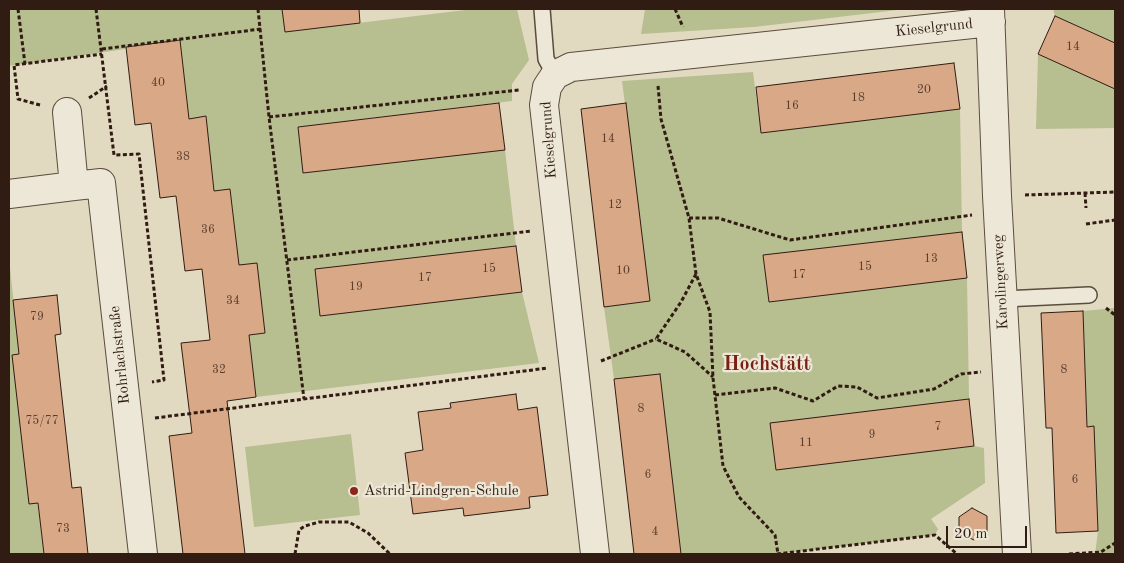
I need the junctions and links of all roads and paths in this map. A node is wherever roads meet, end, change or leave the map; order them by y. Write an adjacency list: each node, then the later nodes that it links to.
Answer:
1 (18, 9): 10 (path)
2 (96, 9): 7 (path)
3 (258, 9): 6 (path)
4 (542, 9): 11 (lane)
5 (990, 16): 9 (street, Kieselgrund); 18 (street, Karolingerweg)
6 (261, 29): 7 (path); 13 (path)
7 (102, 49): 8 (path)
8 (102, 54): 10 (path); 32 (path)
9 (655, 58): 11 (street, Kieselgrund); 20 (path)
10 (24, 64): 12 (path)
11 (551, 81): 13 (path); 23 (street, Kieselgrund)
12 (67, 112): 14 (street)
13 (269, 117): 24 (path)
14 (74, 186): 17 (street, Rohrlachstraße); 32 (street, Rohrlachstraße)
15 (1115, 192): 16 (path)
16 (1085, 193): 18 (path); 19 (path)
17 (9, 194)
18 (997, 204): 20 (path); 27 (street, Karolingerweg)
19 (1086, 208)
20 (689, 218): 25 (path)
21 (1115, 220): 22 (path)
22 (1086, 224)
23 (557, 228): 24 (path); 29 (street, Kieselgrund)
24 (287, 260): 34 (path)
25 (696, 274): 28 (path); 31 (path)
26 (1089, 295): 27 (lane)
27 (1003, 299): 30 (street, Karolingerweg)
28 (656, 339): 29 (path); 31 (path)
29 (572, 365): 34 (path); 40 (street, Kieselgrund)
30 (1006, 370): 33 (path); 43 (street, Karolingerweg)
31 (713, 378): 33 (path)
32 (123, 387): 35 (street, Rohrlachstraße)
33 (716, 395): 41 (path)
34 (304, 399): 35 (path)
35 (127, 422): 37 (street, Rohrlachstraße)
36 (1115, 543): 44 (path)
37 (143, 554)
38 (294, 554): 39 (path)
39 (390, 554)
40 (595, 554)
41 (778, 554): 42 (path)
42 (957, 554)
43 (1017, 554)
44 (1069, 554)

